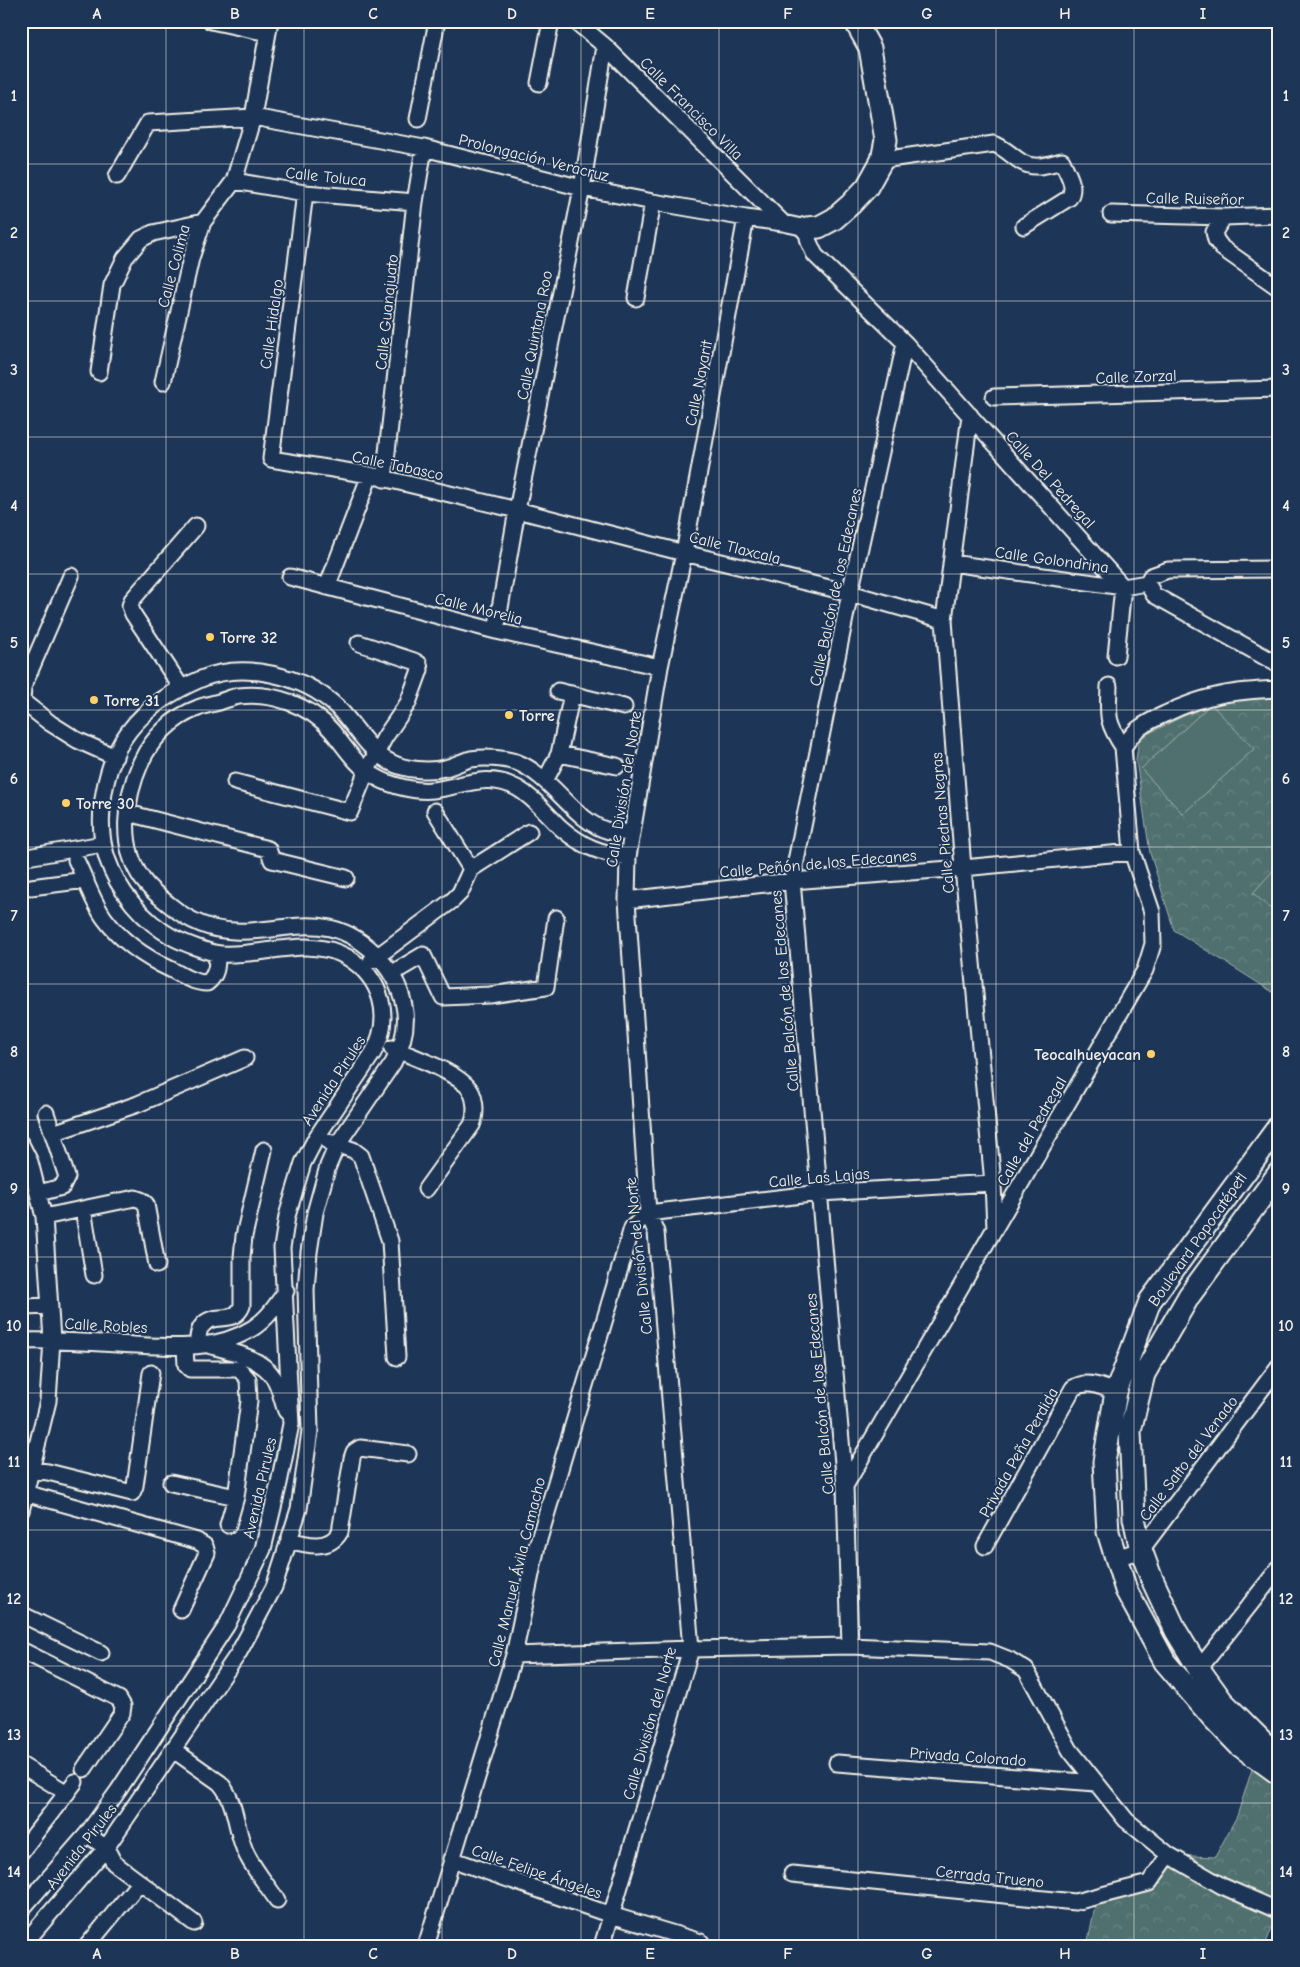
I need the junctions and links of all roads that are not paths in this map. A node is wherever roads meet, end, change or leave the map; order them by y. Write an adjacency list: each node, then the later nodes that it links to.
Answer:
1 (211, 21): 6 (street)
2 (437, 21): 10 (street)
3 (551, 21): 8 (street)
4 (574, 21): 7 (street, Calle Francisco Villa)
5 (856, 21): 12 (street)
6 (269, 27): 9 (street, Calle Colima)
7 (605, 46): 15 (street, Calle Quintana Roo); 24 (street, Calle Francisco Villa)
8 (539, 83)
9 (253, 118): 11 (street, Prolongación Veracruz); 13 (street, Prolongación Veracruz); 14 (street, Calle Colima)
10 (418, 119)
11 (424, 148): 15 (street, Prolongación Veracruz); 17 (street, Calle Guanajuato)
12 (882, 160): 25 (street); 26 (street)
13 (117, 176)
14 (234, 181): 16 (street, Calle Toluca); 23 (street, Calle Colima)
15 (582, 188): 18 (street, Prolongación Veracruz); 37 (street, Calle Quintana Roo)
16 (305, 193): 17 (street, Calle Toluca); 35 (street, Calle Hidalgo)
17 (415, 202): 36 (street, Calle Guanajuato)
18 (653, 202): 22 (street, Prolongación Veracruz); 28 (street)
19 (1112, 214): 21 (street, Calle Ruiseñor)
20 (1279, 215): 21 (street, Calle Ruiseñor)
21 (1224, 217): 27 (street)
22 (746, 218): 24 (street, Prolongación Veracruz); 39 (street, Calle Nayarit)
23 (202, 222): 30 (street); 31 (street, Calle Colima)
24 (783, 223): 26 (street, Prolongación Veracruz)
25 (1024, 226)
26 (806, 228): 29 (street, Calle Del Pedregal)
27 (1279, 288)
28 (636, 298)
29 (905, 343): 34 (street, Calle Del Pedregal); 47 (street, Calle Balcón de los Edecanes)
30 (99, 372)
31 (163, 382)
32 (1279, 389): 33 (street, Calle Zorzal)
33 (994, 397)
34 (970, 415): 40 (street, Calle Piedras Negras); 46 (street, Calle Del Pedregal)
35 (271, 459): 36 (street, Calle Tabasco)
36 (377, 477): 37 (street, Calle Tabasco); 45 (street, Calle Guanajuato)
37 (517, 510): 39 (street, Calle Tlaxcala); 49 (street, Calle Quintana Roo)
38 (196, 526): 55 (street)
39 (684, 553): 47 (street, Calle Tlaxcala); 53 (street, Calle División del Norte)
40 (951, 563): 46 (street, Calle Golondrina); 48 (street, Calle Piedras Negras)
41 (1279, 569): 44 (street, Calle Golondrina)
42 (71, 576): 61 (street)
43 (290, 577): 45 (street, Calle Morelia)
44 (1147, 583): 46 (street, Calle Golondrina); 52 (street)
45 (327, 587): 49 (street, Calle Morelia)
46 (1123, 587): 51 (street)
47 (850, 593): 48 (street, Calle Tlaxcala); 83 (street, Calle Balcón de los Edecanes)
48 (944, 620): 79 (street, Calle Piedras Negras)
49 (496, 631): 53 (street, Calle Morelia)
50 (359, 643): 59 (street)
51 (1116, 656)
52 (1279, 664)
53 (660, 667): 73 (street, Calle División del Norte)
54 (1109, 686): 58 (street, Calle del Pedregal)
55 (181, 687): 59 (street, Avenida Pirules); 61 (street, Avenida Pirules)
56 (1279, 690): 58 (street)
57 (624, 707): 60 (street)
58 (1123, 747): 75 (street, Calle del Pedregal)
59 (377, 752): 63 (street); 65 (street, Avenida Pirules)
60 (559, 754): 62 (street); 65 (street)
61 (115, 757): 64 (street, Avenida Pirules)
62 (617, 766)
63 (366, 770): 66 (street); 67 (street, Avenida Pirules); 71 (street, Avenida Pirules)
64 (106, 777): 67 (street); 74 (street, Avenida Pirules)
65 (546, 779): 69 (street, Avenida Pirules)
66 (235, 782)
67 (131, 785): 70 (street, Avenida Pirules)
68 (435, 811): 80 (street)
69 (577, 811): 71 (street); 73 (street, Avenida Pirules)
70 (128, 813): 81 (street); 88 (street, Avenida Pirules)
71 (562, 828): 76 (street, Avenida Pirules)
72 (529, 832): 80 (street)
73 (631, 833): 76 (street, Calle División del Norte)
74 (103, 844): 77 (street); 87 (street, Avenida Pirules)
75 (1132, 852): 79 (street, Calle Peñón de los Edecanes); 109 (street, Calle del Pedregal)
76 (628, 857): 85 (street, Calle División del Norte)
77 (21, 858)
78 (76, 860): 82 (street)
79 (963, 868): 83 (street, Calle Peñón de los Edecanes); 102 (street, Calle Piedras Negras)
80 (471, 869): 88 (street)
81 (346, 878)
82 (86, 880): 84 (street); 87 (street)
83 (792, 881): 85 (street, Calle Peñón de los Edecanes); 105 (street, Calle Balcón de los Edecanes)
84 (31, 887)
85 (626, 900): 107 (street, Calle División del Norte)
86 (556, 918): 90 (street)
87 (217, 954): 89 (street, Avenida Pirules)
88 (378, 956): 89 (street); 90 (street, Avenida Pirules)
89 (361, 967): 91 (street, Avenida Pirules)
90 (391, 974): 92 (street, Avenida Pirules)
91 (379, 1043): 92 (street); 97 (street, Avenida Pirules)
92 (399, 1051): 99 (street, Avenida Pirules); 103 (street)
93 (245, 1058): 96 (street)
94 (46, 1113): 96 (street)
95 (1279, 1126): 121 (street, Boulevard Popocatépetl)
96 (52, 1133): 104 (street)
97 (316, 1138): 99 (street); 112 (street, Avenida Pirules)
98 (21, 1144): 104 (street, Calle Robles)
99 (337, 1146): 118 (street); 131 (street, Avenida Pirules)
100 (264, 1150): 117 (street)
101 (1279, 1173): 133 (street, Boulevard Popocatépetl)
102 (993, 1183): 105 (street, Calle Las Lajas); 109 (street, Calle Piedras Negras)
103 (426, 1189)
104 (39, 1193): 108 (street, Calle Robles)
105 (820, 1194): 107 (street, Calle Las Lajas); 126 (street, Calle Balcón de los Edecanes)
106 (83, 1209): 108 (street); 110 (street); 111 (street)
107 (648, 1213): 139 (street, Calle División del Norte); 142 (street, Calle Manuel Ávila Camacho)
108 (44, 1217): 114 (street, Calle Robles)
109 (995, 1228): 126 (street, Calle del Pedregal)
110 (157, 1266)
111 (94, 1275)
112 (286, 1292): 117 (street, Calle Robles); 122 (street, Avenida Pirules)
113 (21, 1301): 114 (street)
114 (50, 1306): 115 (street, Calle Robles)
115 (52, 1340): 116 (street); 117 (street, Calle Robles); 124 (street)
116 (21, 1341)
117 (197, 1345): 122 (street, Calle Robles); 128 (street)
118 (397, 1357)
119 (1279, 1366): 133 (street, Calle Salto del Venado)
120 (151, 1373): 124 (street)
121 (1116, 1392): 132 (street, Privada Peña Perdida); 134 (street, Boulevard Popocatépetl)
122 (291, 1424): 150 (street, Avenida Pirules)
123 (408, 1454): 131 (street)
124 (26, 1470): 127 (street)
125 (171, 1483): 128 (street)
126 (845, 1486): 138 (street, Calle Balcón de los Edecanes)
127 (26, 1493): 129 (street); 136 (street)
128 (236, 1497): 130 (street)
129 (21, 1511)
130 (228, 1525)
131 (289, 1540): 144 (street, Avenida Pirules)
132 (985, 1546)
133 (1141, 1550): 134 (street); 143 (street, Boulevard Popocatépetl)
134 (1116, 1558): 147 (street, Boulevard Popocatépetl)
135 (1279, 1568): 143 (street)
136 (181, 1610)
137 (21, 1614): 141 (street)
138 (850, 1646): 139 (street); 149 (street)
139 (690, 1649): 142 (street); 160 (street, Calle División del Norte)
140 (21, 1650): 148 (street)
141 (101, 1653)
142 (514, 1656): 154 (street, Calle Manuel Ávila Camacho)
143 (1199, 1669): 147 (street, Boulevard Popocatépetl)
144 (172, 1749): 151 (street, Avenida Pirules); 157 (street)
145 (837, 1763): 149 (street, Privada Colorado)
146 (21, 1765): 152 (street)
147 (1278, 1767)
148 (84, 1769)
149 (1096, 1783): 153 (street)
150 (87, 1834): 151 (street); 158 (street, Avenida Pirules)
151 (106, 1848): 156 (street); 163 (street, Avenida Pirules)
152 (21, 1852)
153 (1170, 1855): 155 (street, Cerrada Trueno); 159 (street)
154 (451, 1859): 160 (street, Calle Felipe Ángeles); 165 (street, Calle Manuel Ávila Camacho)
155 (792, 1874)
156 (139, 1883): 161 (street); 164 (street)
157 (277, 1900)
158 (21, 1910)
159 (1279, 1911)
160 (611, 1915): 162 (street, Calle Felipe Ángeles); 166 (street, Calle División del Norte)
161 (194, 1923)
162 (701, 1942)
163 (22, 1946)
164 (87, 1946)
165 (426, 1946)
166 (602, 1946)

